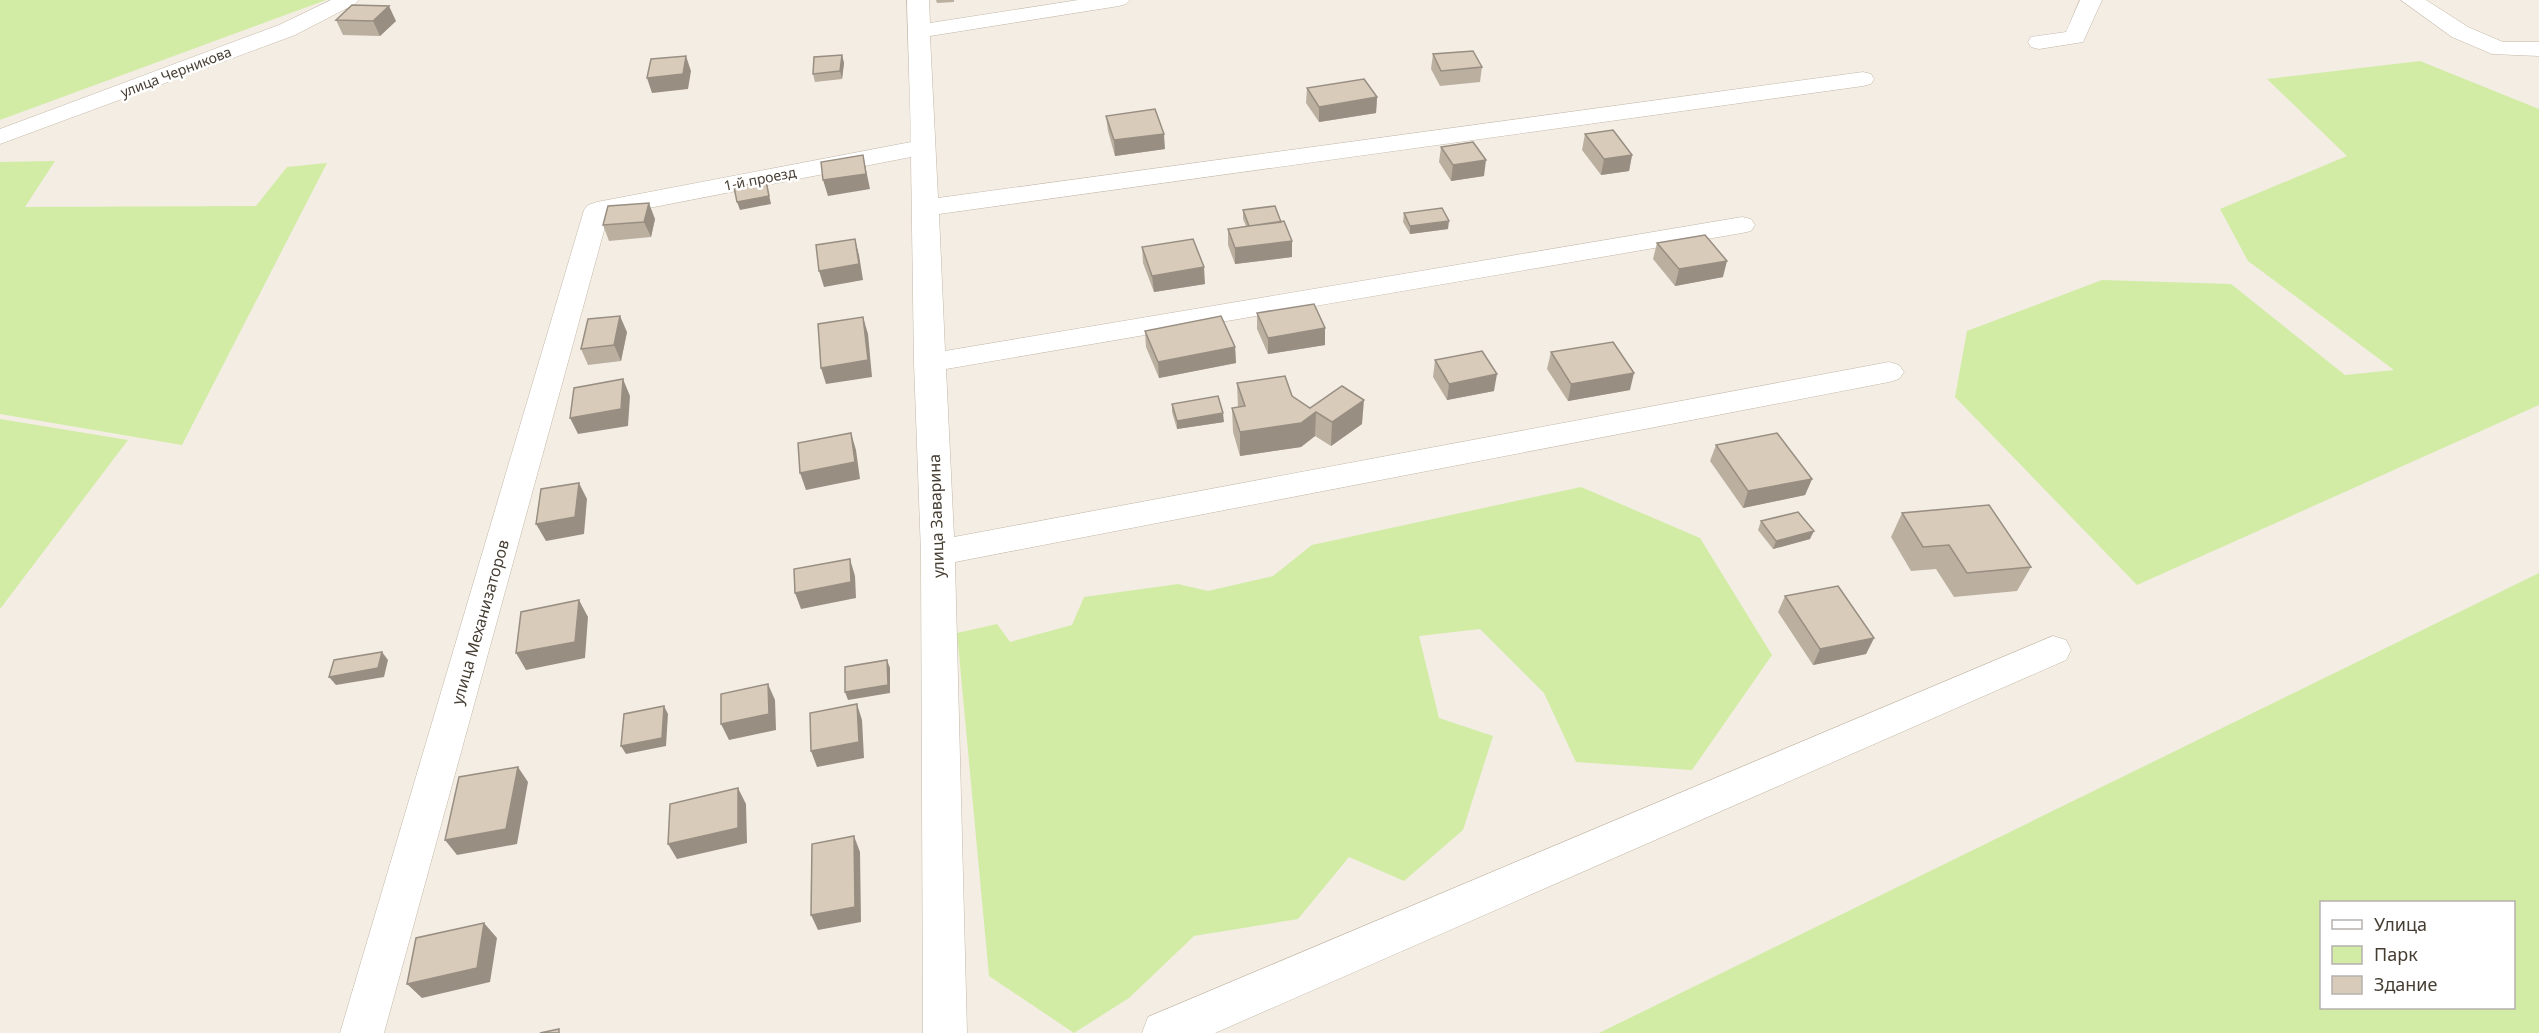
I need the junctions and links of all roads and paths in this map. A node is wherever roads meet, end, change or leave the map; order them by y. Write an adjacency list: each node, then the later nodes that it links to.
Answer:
1 (348, 0): 9 (street, улица Черникова)
2 (1119, 0): 5 (street)
3 (2091, 0): 6 (street)
4 (2412, 0): 7 (street)
5 (919, 16): 10 (street, улица Заварина)
6 (2039, 42)
7 (2539, 49)
8 (1863, 79): 11 (street)
9 (0, 137)
10 (923, 147): 11 (street, улица Заварина); 12 (street, 1-й проезд)
11 (925, 208): 14 (street, улица Заварина)
12 (597, 210): 18 (street, улица Механизаторов)
13 (1742, 225): 14 (street)
14 (929, 363): 16 (street, улица Заварина)
15 (1889, 372): 16 (street)
16 (938, 553): 19 (street, улица Заварина)
17 (2053, 650): 20 (street)
18 (362, 1033)
19 (945, 1033)
20 (1164, 1033)

